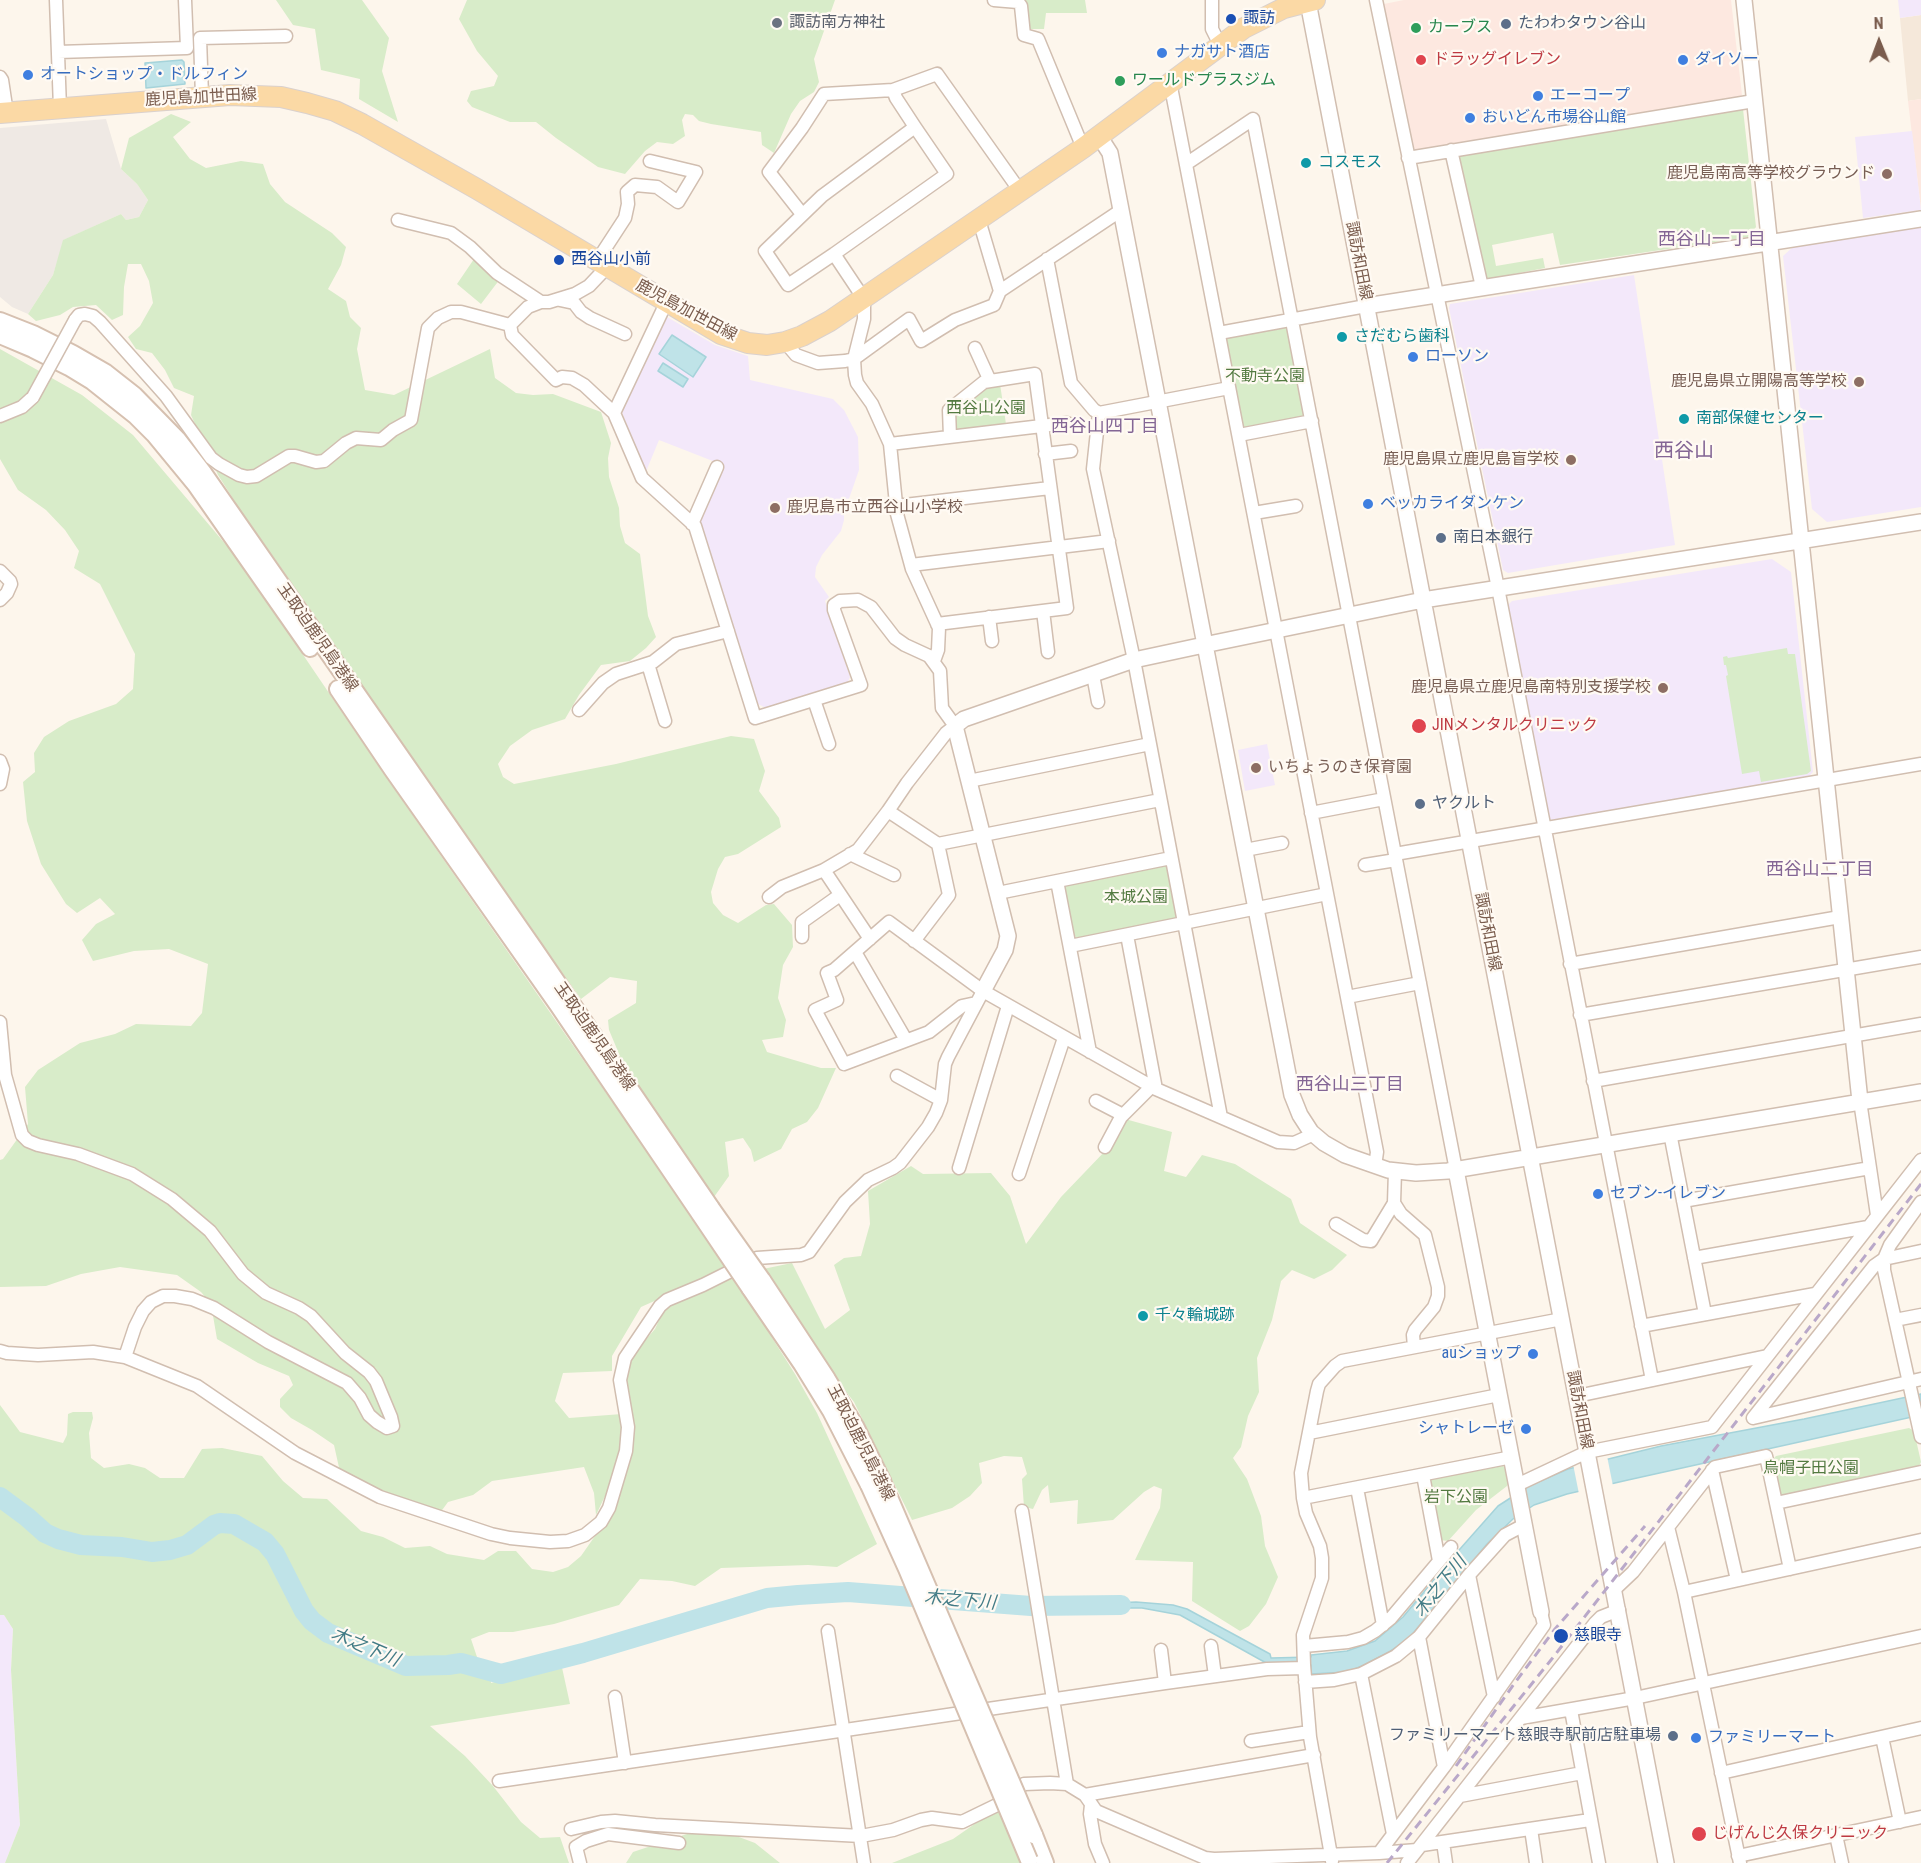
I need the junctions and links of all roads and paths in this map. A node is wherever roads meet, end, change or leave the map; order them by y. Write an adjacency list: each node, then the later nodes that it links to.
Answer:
1 (56, 0): 10 (street)
2 (185, 0): 10 (street)
3 (994, 0): 20 (street)
4 (1212, 0): 9 (street)
5 (1376, 0): 22 (street)
6 (1744, 0): 15 (street)
7 (1312, 1): 9 (main road, 鹿児島加世田線); 42 (street, 諏訪和田線)
8 (286, 36): 14 (street)
9 (1220, 45): 12 (main road, 鹿児島加世田線)
10 (58, 52): 16 (street)
11 (0, 77): 17 (street)
12 (1170, 82): 19 (main road, 鹿児島加世田線); 24 (street)
13 (893, 90): 18 (street); 25 (street); 27 (street)
14 (202, 96): 16 (main road, 鹿児島加世田線); 34 (main road, 鹿児島加世田線)
15 (1754, 101): 21 (street); 31 (street)
16 (60, 108): 17 (main road, 鹿児島加世田線)
17 (3, 113)
18 (915, 127): 27 (street); 32 (street)
19 (1099, 136): 20 (main road, 鹿児島加世田線); 26 (street)
20 (1083, 148): 25 (main road, 鹿児島加世田線)
21 (1451, 150): 22 (street); 35 (street)
22 (1408, 158): 37 (street)
23 (650, 161): 34 (street)
24 (1186, 164): 43 (street); 46 (street)
25 (1020, 191): 30 (main road, 鹿児島加世田線)
26 (1120, 211): 33 (street); 54 (street)
27 (802, 214): 32 (street)
28 (1921, 219): 31 (street)
29 (398, 220): 40 (street)
30 (979, 220): 36 (street); 39 (main road, 鹿児島加世田線)
31 (1769, 242): 35 (street); 74 (street)
32 (834, 254): 39 (street)
33 (1047, 259): 36 (street); 56 (street)
34 (602, 264): 38 (street); 41 (main road, 鹿児島加世田線)
35 (1482, 287): 37 (street)
36 (1000, 291): 51 (street)
37 (1437, 294): 42 (street); 78 (street)
38 (558, 299): 40 (street); 47 (street)
39 (864, 299): 49 (main road, 鹿児島加世田線); 51 (street)
40 (542, 302): 45 (street)
41 (666, 303): 49 (main road, 鹿児島加世田線); 55 (street)
42 (1366, 306): 43 (street); 80 (street, 諏訪和田線)
43 (1292, 320): 46 (street); 58 (street)
44 (0, 321): 103 (main road, 玉取迫鹿児島港線)
45 (510, 325): 55 (street); 57 (street, bridge)
46 (1219, 333): 53 (street)
47 (625, 334)
48 (0, 335): 103 (main road, 玉取迫鹿児島港線)
49 (785, 342): 51 (street)
50 (975, 348): 52 (street)
51 (854, 359): 63 (street)
52 (990, 381): 60 (street); 62 (street)
53 (1229, 388): 54 (street); 61 (street)
54 (1158, 402): 56 (street); 88 (street)
55 (614, 412): 72 (street)
56 (1099, 413): 73 (street)
57 (0, 416)
58 (1311, 421): 61 (street); 82 (street)
59 (1067, 423): 60 (street)
60 (1042, 425): 62 (street); 65 (street)
61 (1239, 435): 70 (street)
62 (950, 437): 63 (street)
63 (890, 444): 68 (street)
64 (1071, 451): 65 (street)
65 (1046, 454): 67 (street)
66 (717, 467): 72 (street)
67 (1050, 488): 68 (street); 75 (street)
68 (896, 506): 76 (street)
69 (1296, 506): 70 (street)
70 (1254, 513): 85 (street)
71 (1921, 522): 74 (street)
72 (692, 524): 86 (street)
73 (1109, 541): 75 (street); 90 (street)
74 (1801, 541): 78 (street); 104 (street)
75 (1058, 547): 76 (street); 81 (street)
76 (911, 565): 84 (street)
77 (0, 571): 79 (street)
78 (1498, 588): 80 (street); 111 (street)
79 (0, 600)
80 (1423, 600): 82 (street); 113 (street, 諏訪和田線)
81 (1043, 611): 83 (street); 89 (street)
82 (1349, 615): 85 (street); 107 (street)
83 (989, 617): 84 (street); 87 (street)
84 (938, 624): 91 (street)
85 (1276, 630): 88 (street); 110 (street)
86 (728, 631): 92 (street); 94 (street)
87 (992, 640)
88 (1204, 645): 90 (street); 116 (street)
89 (1048, 652)
90 (1134, 660): 93 (street); 100 (street)
91 (934, 661): 94 (street); 98 (street)
92 (648, 664): 96 (street); 97 (street)
93 (1093, 675): 95 (street); 98 (street)
94 (814, 700): 99 (street)
95 (1098, 702)
96 (579, 710)
97 (665, 721)
98 (955, 726): 105 (street); 109 (street)
99 (829, 744)
100 (1150, 744): 105 (street); 108 (street)
101 (0, 760): 106 (street)
102 (1921, 764): 104 (street)
103 (397, 765): 204 (main road, 玉取迫鹿児島港線, bridge)
104 (1826, 780): 111 (street); 129 (street)
105 (969, 781): 112 (street)
106 (0, 784)
107 (1384, 799): 110 (street); 118 (street)
108 (1160, 800): 112 (street); 119 (street)
109 (888, 811): 115 (street); 117 (street)
110 (1311, 813): 125 (street)
111 (1544, 828): 113 (street); 138 (street)
112 (983, 835): 115 (street); 124 (street)
113 (1470, 841): 118 (street); 164 (street, 諏訪和田線)
114 (1282, 843): 116 (street)
115 (938, 844): 134 (street)
116 (1245, 850): 128 (street)
117 (850, 854): 121 (street); 122 (street)
118 (1396, 857): 120 (street); 140 (street)
119 (1171, 858): 123 (street); 130 (street)
120 (1365, 865)
121 (824, 870): 126 (street); 127 (street)
122 (894, 875)
123 (1057, 881): 124 (street); 135 (street)
124 (998, 893): 141 (street)
125 (1327, 894): 128 (street); 142 (street)
126 (840, 895): 132 (street); 133 (street)
127 (769, 897)
128 (1256, 908): 130 (street); 161 (street)
129 (1840, 917): 138 (street); 139 (street)
130 (1184, 923): 131 (street); 159 (street)
131 (1126, 935): 135 (street); 153 (street)
132 (802, 937)
133 (870, 939): 134 (street); 136 (street)
134 (914, 941): 141 (street)
135 (1070, 946): 150 (street)
136 (855, 952): 149 (street); 149 (street)
137 (1921, 957): 139 (street)
138 (1570, 964): 144 (street)
139 (1846, 969): 144 (street); 147 (street)
140 (1420, 983): 142 (street); 169 (street)
141 (979, 997): 143 (street); 149 (street); 155 (street)
142 (1347, 997): 166 (street)
143 (1008, 1006): 148 (street); 167 (street)
144 (1580, 1015): 152 (street)
145 (0, 1022): 191 (street)
146 (1921, 1024): 147 (street)
147 (1853, 1036): 152 (street); 157 (street)
148 (1064, 1038): 150 (street); 171 (street)
149 (906, 1040)
150 (1090, 1052): 153 (street)
151 (897, 1076): 155 (street)
152 (1593, 1081): 162 (street)
153 (1154, 1088): 158 (street); 159 (street)
154 (1921, 1092): 157 (street)
155 (941, 1100): 191 (street)
156 (1096, 1101): 158 (street)
157 (1860, 1101): 160 (street); 168 (street)
158 (1122, 1116): 163 (street)
159 (1221, 1117): 161 (street)
160 (1670, 1133): 162 (street); 172 (street)
161 (1314, 1134): 166 (street)
162 (1605, 1145): 164 (street); 186 (street)
163 (1105, 1147)
164 (1531, 1157): 169 (street); 184 (street, 諏訪和田線)
165 (1921, 1160): 175 (street)
166 (1375, 1166): 170 (street)
167 (959, 1168)
168 (1870, 1168): 172 (street); 175 (street)
169 (1456, 1170): 170 (street); 187 (street)
170 (1395, 1172): 174 (street)
171 (1019, 1174)
172 (1683, 1201): 179 (street)
173 (1921, 1202): 180 (street)
174 (1394, 1203): 176 (street); 188 (street)
175 (1877, 1215): 177 (street)
176 (1336, 1224)
177 (1868, 1227): 179 (street); 181 (street)
178 (1921, 1251): 180 (street)
179 (1694, 1258): 182 (street)
180 (1884, 1259): 185 (street); 193 (street)
181 (1815, 1294): 182 (street); 190 (street)
182 (1706, 1314): 186 (street)
183 (1921, 1315): 185 (street)
184 (1562, 1319): 187 (street); 195 (street, 諏訪和田線)
185 (1895, 1320): 193 (street)
186 (1641, 1326): 192 (street)
187 (1488, 1333): 188 (street); 194 (street)
188 (1414, 1347): 197 (street)
189 (0, 1351): 191 (street)
190 (1767, 1356): 192 (street); 199 (street)
191 (125, 1358)
192 (1652, 1380): 195 (street)
193 (1913, 1383): 196 (street)
194 (1499, 1395): 197 (street); 200 (street)
195 (1577, 1396): 199 (street, 諏訪和田線)
196 (1919, 1421): 198 (street)
197 (1309, 1432): 207 (street)
198 (1921, 1437)
199 (1588, 1455): 206 (street); 218 (street, 諏訪和田線)
200 (1512, 1457): 203 (street); 206 (street)
201 (1712, 1470): 208 (street); 211 (street); 217 (street)
202 (1921, 1472): 208 (street)
203 (1423, 1474): 205 (street); 214 (street)
204 (875, 1483): 271 (main road, 玉取迫鹿児島港線, bridge); 271 (main road, 玉取迫鹿児島港線, bridge)
205 (1357, 1488): 207 (street); 222 (street)
206 (1517, 1488): 210 (street)
207 (1303, 1498): 227 (street)
208 (1776, 1503): 215 (street)
209 (1022, 1511): 238 (street)
210 (1524, 1522): 216 (street); 221 (street)
211 (1668, 1527): 218 (street); 219 (street)
212 (1921, 1540): 215 (street)
213 (1451, 1547): 214 (street)
214 (1438, 1561): 222 (street)
215 (1790, 1569): 217 (street)
216 (1469, 1575): 225 (street); 236 (street)
217 (1737, 1580): 219 (street)
218 (1615, 1589): 220 (street, 諏訪和田線)
219 (1684, 1592): 234 (street)
220 (1619, 1610): 237 (street, 諏訪和田線); 241 (street)
221 (1541, 1612): 236 (street)
222 (1383, 1625): 227 (street)
223 (828, 1631): 243 (street)
224 (1921, 1636): 234 (street)
225 (1419, 1637): 230 (street); 249 (street)
226 (1211, 1646): 231 (street)
227 (1304, 1649): 229 (street)
228 (1161, 1650): 233 (street)
229 (1304, 1666): 231 (street); 232 (street)
230 (1361, 1674): 232 (street); 262 (street)
231 (1215, 1676): 233 (street)
232 (1305, 1682): 244 (street)
233 (1165, 1683): 238 (street)
234 (1702, 1684): 237 (street); 251 (street)
235 (615, 1697): 248 (street)
236 (1494, 1697): 249 (street)
237 (1635, 1698): 240 (street); 279 (street, 諏訪和田線)
238 (1053, 1700): 239 (street); 253 (street)
239 (986, 1709): 243 (street); 254 (street)
240 (1571, 1710): 241 (street); 250 (street)
241 (1521, 1719): 255 (street)
242 (1921, 1728): 245 (street)
243 (844, 1729): 248 (street); 264 (street)
244 (1309, 1732): 246 (street); 247 (street)
245 (1882, 1737): 251 (street); 259 (street)
246 (1251, 1741)
247 (1314, 1755): 256 (street); 269 (street)
248 (625, 1763): 252 (street)
249 (1444, 1767): 262 (street)
250 (1582, 1773): 255 (street); 258 (street)
251 (1721, 1773): 270 (street)
252 (499, 1781)
253 (1067, 1784): 254 (street); 256 (street)
254 (1019, 1787): 264 (street)
255 (1460, 1796): 267 (street)
256 (1088, 1800): 269 (street); 274 (street)
257 (1921, 1817): 259 (street)
258 (1590, 1820): 261 (street); 278 (street)
259 (1900, 1822): 263 (street)
260 (571, 1829): 264 (street)
261 (1531, 1829): 265 (street); 277 (street)
262 (1393, 1834): 268 (street)
263 (1836, 1835): 270 (street); 280 (street)
264 (861, 1836): 273 (street)
265 (1443, 1842): 267 (street); 276 (street)
266 (679, 1843): 272 (street)
267 (1420, 1847): 268 (street); 275 (street)
268 (1379, 1853): 269 (street)
269 (1332, 1859)
270 (1739, 1860)
271 (1035, 1862)
272 (580, 1863)
273 (864, 1863)
274 (1103, 1863)
275 (1407, 1863)
276 (1446, 1863)
277 (1536, 1863)
278 (1599, 1863)
279 (1666, 1863)
280 (1842, 1863)

